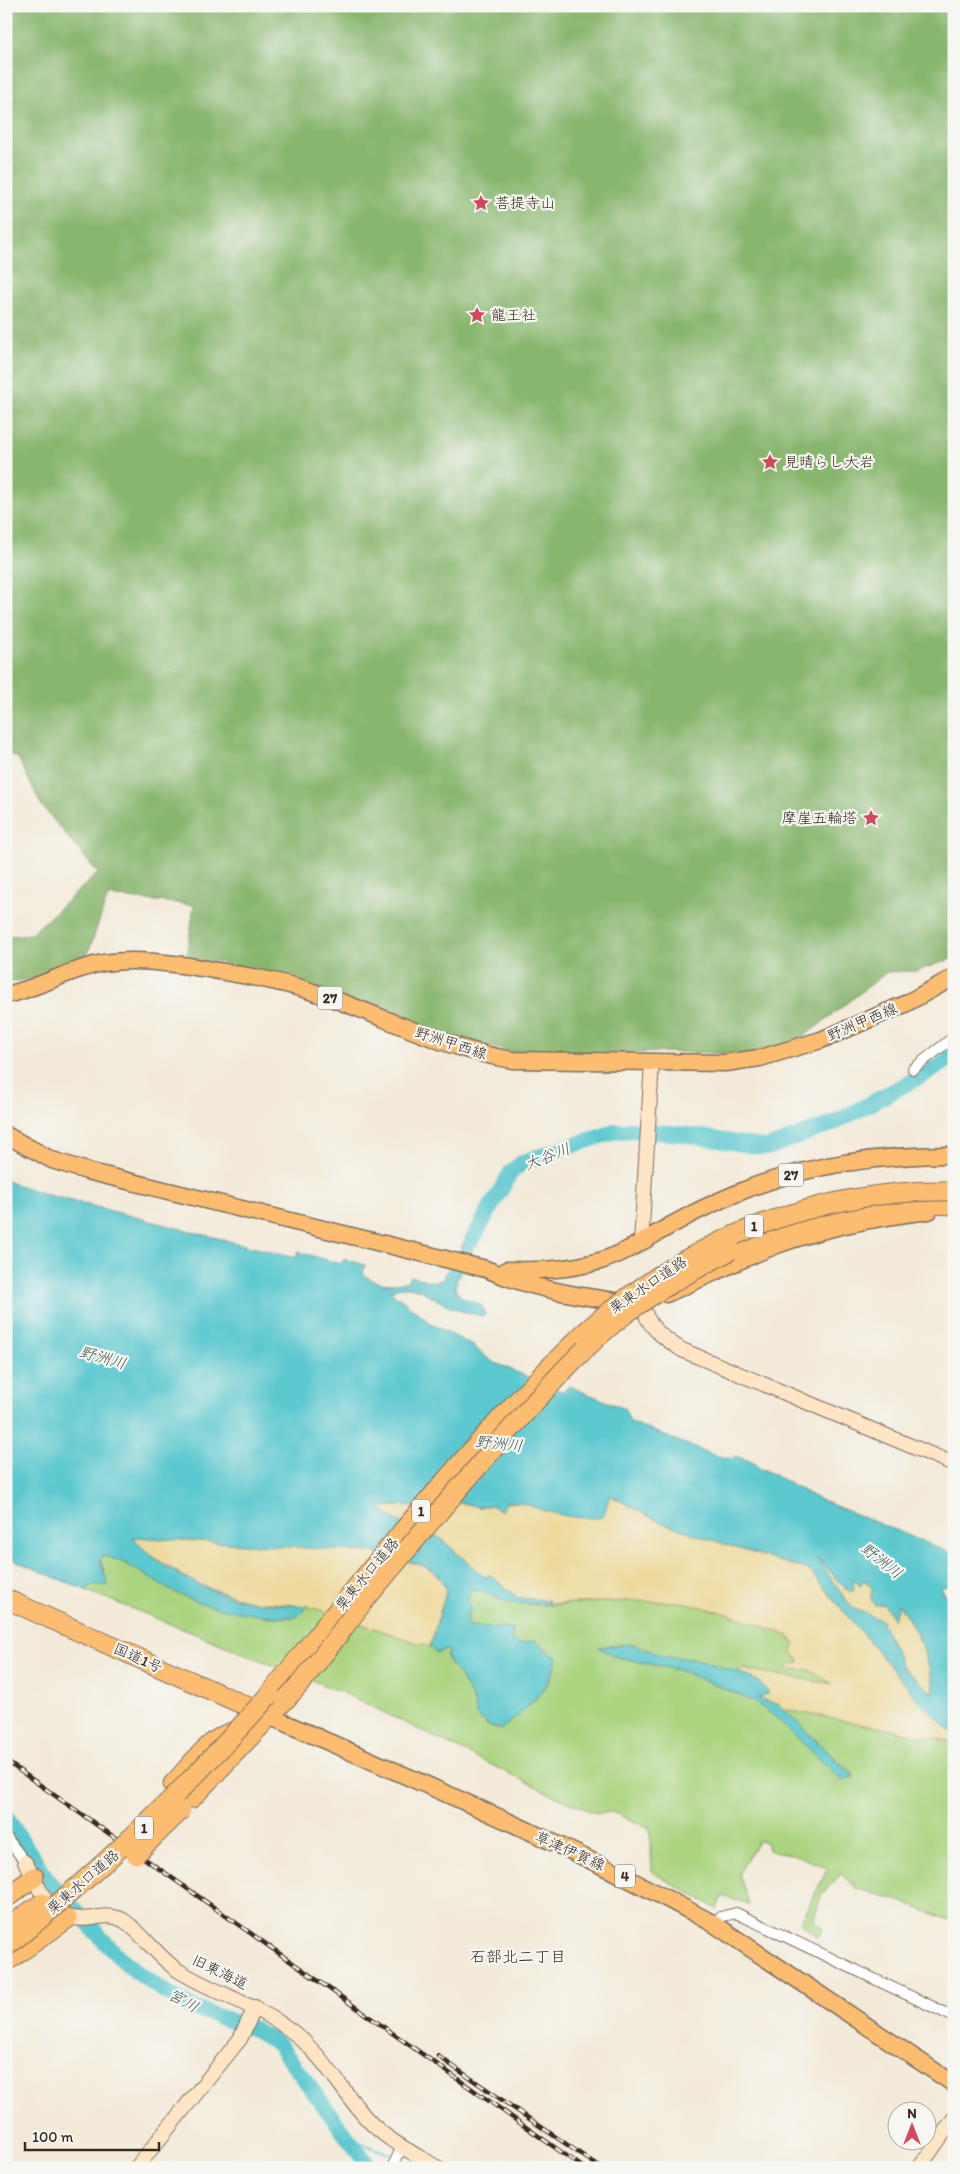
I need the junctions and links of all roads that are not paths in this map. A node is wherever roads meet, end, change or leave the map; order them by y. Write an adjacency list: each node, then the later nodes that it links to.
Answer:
1 (954, 977): 4 (main road, 野洲甲西線 / 27)
2 (6, 995): 4 (main road, 野洲甲西線 / 27)
3 (954, 1037): 5 (street)
4 (652, 1062): 10 (street)
5 (913, 1070)
6 (6, 1135): 11 (main road, 27)
7 (954, 1155): 10 (main road, 27)
8 (954, 1190): 22 (highway, 栗東水口道路 / 1, bridge)
9 (954, 1206): 12 (main road); 15 (highway, 栗東水口道路 / 1, bridge)
10 (641, 1243): 11 (main road, 27)
11 (479, 1268): 12 (main road, 27)
12 (643, 1304): 13 (street)
13 (954, 1464)
14 (6, 1599): 15 (highway, 国道1号)
15 (269, 1716): 20 (main road, 草津伊賀線 / 4); 21 (highway, 1, bridge); 23 (highway, 1, bridge)
16 (6, 1837): 17 (street)
17 (30, 1869): 18 (highway); 19 (street)
18 (6, 1898)
19 (72, 1919): 24 (highway); 25 (street, 旧東海道)
20 (714, 1924): 26 (street); 27 (main road, 草津伊賀線 / 4)
21 (6, 1928)
22 (6, 1947)
23 (6, 1951)
24 (6, 1962)
25 (254, 2011): 29 (street, 旧東海道); 30 (street)
26 (954, 2017)
27 (954, 2084)
28 (954, 2118): 33 (street)
29 (402, 2147): 31 (street); 32 (street, 旧東海道)
30 (136, 2168)
31 (392, 2168)
32 (438, 2168)
33 (919, 2168)

